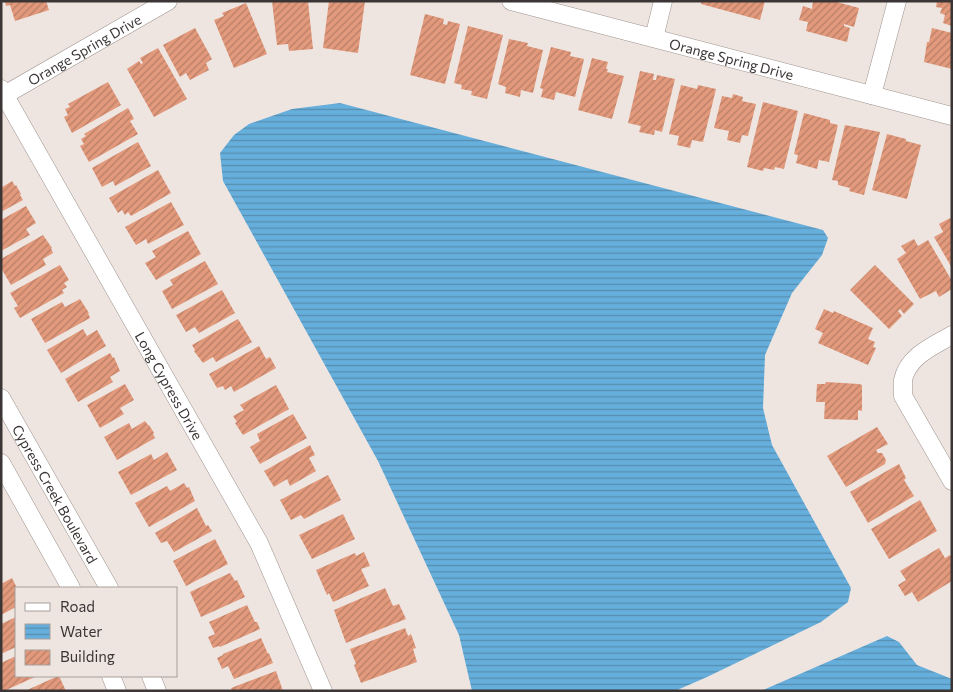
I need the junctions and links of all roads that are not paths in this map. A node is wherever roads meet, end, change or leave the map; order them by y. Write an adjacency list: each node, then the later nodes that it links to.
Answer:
1 (168, 1): 6 (street, Orange Spring Drive)
2 (511, 1): 5 (street, Orange Spring Drive)
3 (663, 1): 5 (street)
4 (897, 1): 7 (street)
5 (654, 38): 7 (street, Orange Spring Drive)
6 (2, 93): 19 (street, Long Cypress Drive)
7 (872, 95): 8 (street, Orange Spring Drive)
8 (952, 116)
9 (952, 335): 12 (street)
10 (1, 398): 14 (street, Cypress Creek Boulevard)
11 (1, 463): 13 (street)
12 (952, 481)
13 (70, 587)
14 (108, 587)
15 (111, 677): 17 (street)
16 (151, 677): 18 (street)
17 (117, 691)
18 (157, 691)
19 (322, 691)

